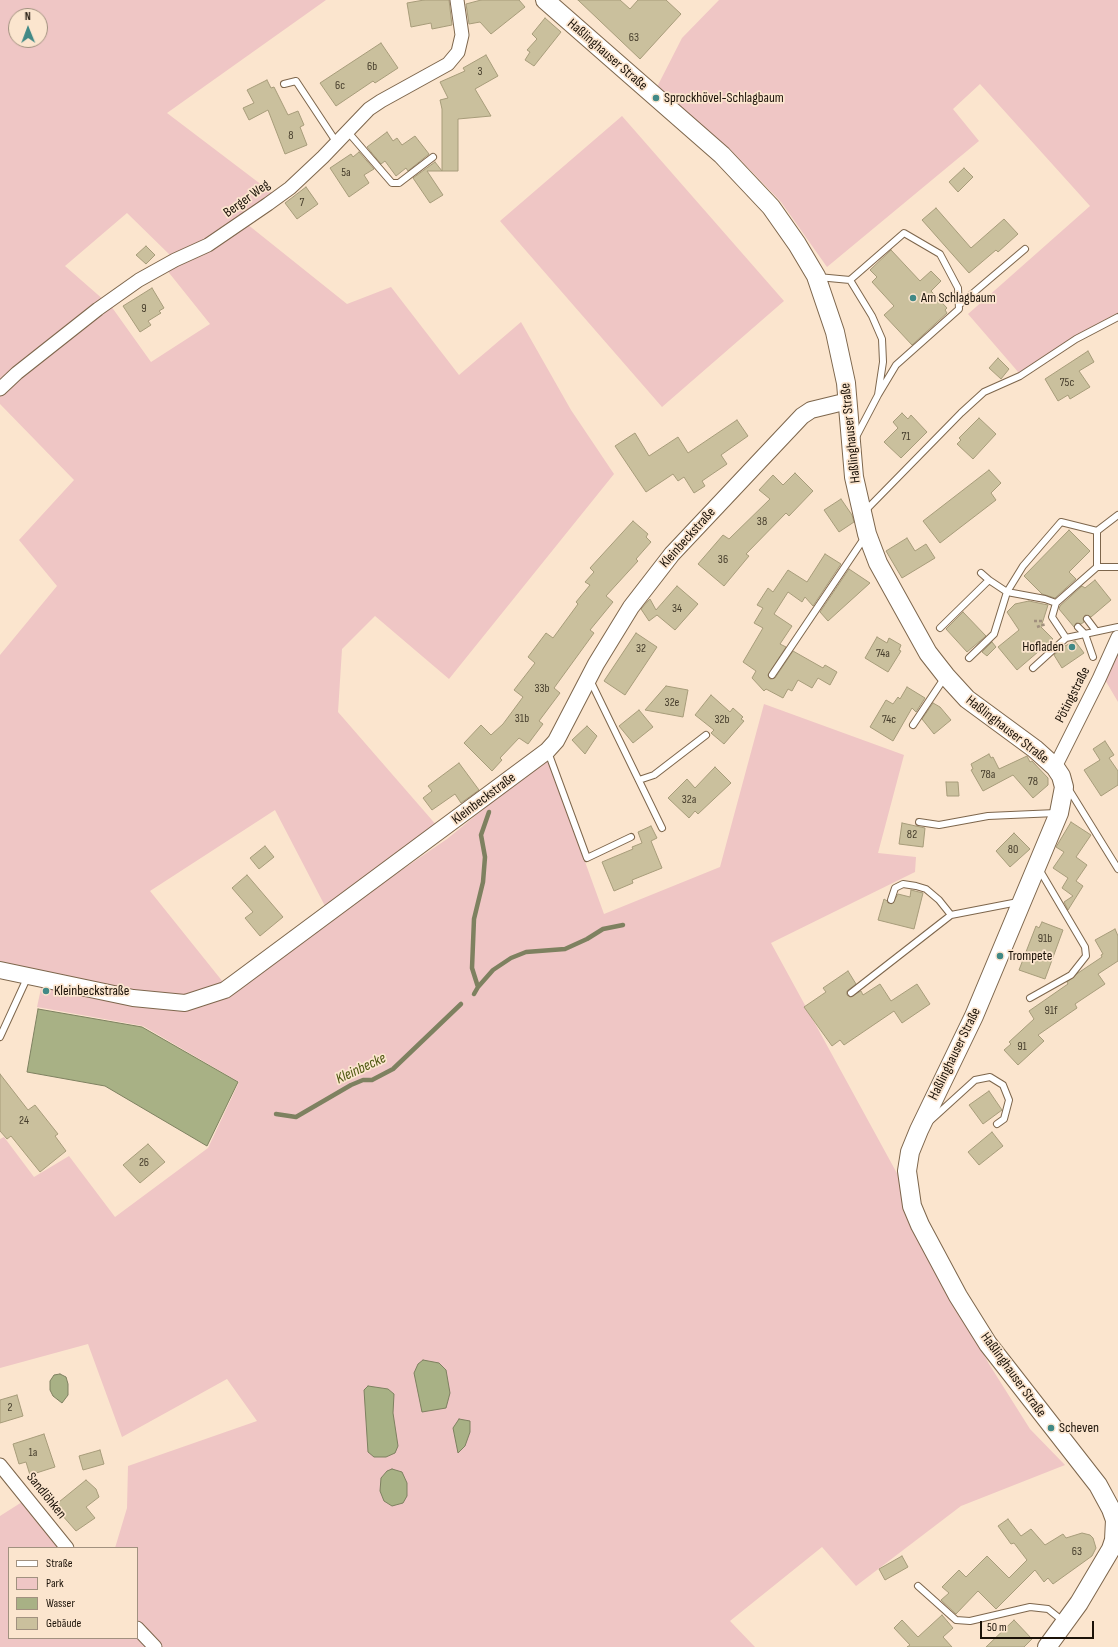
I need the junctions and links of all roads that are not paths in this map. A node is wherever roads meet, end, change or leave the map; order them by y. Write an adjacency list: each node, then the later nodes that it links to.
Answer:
1 (457, 0): 4 (street, Berger Weg)
2 (545, 0): 8 (main road, Haßlinghauser Straße)
3 (284, 84): 5 (lane)
4 (348, 132): 5 (street, Berger Weg); 6 (lane)
5 (338, 143): 12 (street, Berger Weg)
6 (433, 158)
7 (1025, 249): 10 (lane)
8 (816, 276): 9 (lane); 14 (main road, Haßlinghauser Straße)
9 (850, 280): 10 (lane); 13 (lane)
10 (959, 305): 13 (lane)
11 (1118, 317): 16 (lane)
12 (0, 389)
13 (878, 395): 15 (lane)
14 (848, 401): 15 (main road, Haßlinghauser Straße); 39 (street, Kleinbeckstraße)
15 (851, 446): 16 (main road, Haßlinghauser Straße)
16 (862, 513): 19 (main road, Haßlinghauser Straße)
17 (1118, 515): 18 (lane)
18 (1097, 531): 20 (lane); 24 (lane)
19 (867, 534): 37 (lane); 38 (main road, Haßlinghauser Straße)
20 (1096, 567): 21 (lane); 25 (lane)
21 (1118, 568)
22 (981, 573): 23 (lane)
23 (989, 580): 24 (lane); 29 (lane)
24 (1007, 592): 25 (lane); 35 (lane)
25 (1056, 604): 33 (lane)
26 (1087, 620): 30 (lane)
27 (1078, 627): 31 (lane)
28 (1118, 627): 30 (lane)
29 (940, 628)
30 (1096, 631): 31 (lane)
31 (1085, 634): 33 (lane); 34 (lane)
32 (1118, 637): 43 (street, Pötingstraße)
33 (1066, 638): 36 (lane)
34 (1093, 657)
35 (969, 658)
36 (1033, 668)
37 (772, 675)
38 (946, 676): 40 (lane); 43 (main road, Haßlinghauser Straße)
39 (589, 678): 42 (street, Kleinbeckstraße); 44 (lane)
40 (913, 725)
41 (706, 735): 44 (lane)
42 (547, 751): 48 (lane); 55 (street, Kleinbeckstraße)
43 (1058, 772): 45 (main road, Haßlinghauser Straße); 50 (lane)
44 (639, 780): 47 (lane)
45 (1059, 813): 46 (lane); 49 (main road, Haßlinghauser Straße)
46 (919, 822)
47 (662, 828)
48 (631, 837)
49 (1037, 866): 52 (main road, Haßlinghauser Straße); 57 (lane)
50 (1118, 869)
51 (891, 900): 53 (lane)
52 (1022, 902): 53 (lane); 60 (main road, Haßlinghauser Straße)
53 (951, 915): 56 (lane)
54 (0, 970): 55 (street, Kleinbeckstraße)
55 (28, 976): 58 (lane)
56 (851, 993)
57 (1030, 998)
58 (0, 1037)
59 (997, 1124): 60 (lane)
60 (919, 1130): 62 (main road, Haßlinghauser Straße)
61 (0, 1465): 63 (street, Sandlöhken)
62 (1115, 1516): 65 (main road)
63 (66, 1547)
64 (918, 1586): 65 (lane)
65 (1066, 1624): 68 (main road)
66 (138, 1629): 67 (street)
67 (155, 1647)
68 (1047, 1647)

